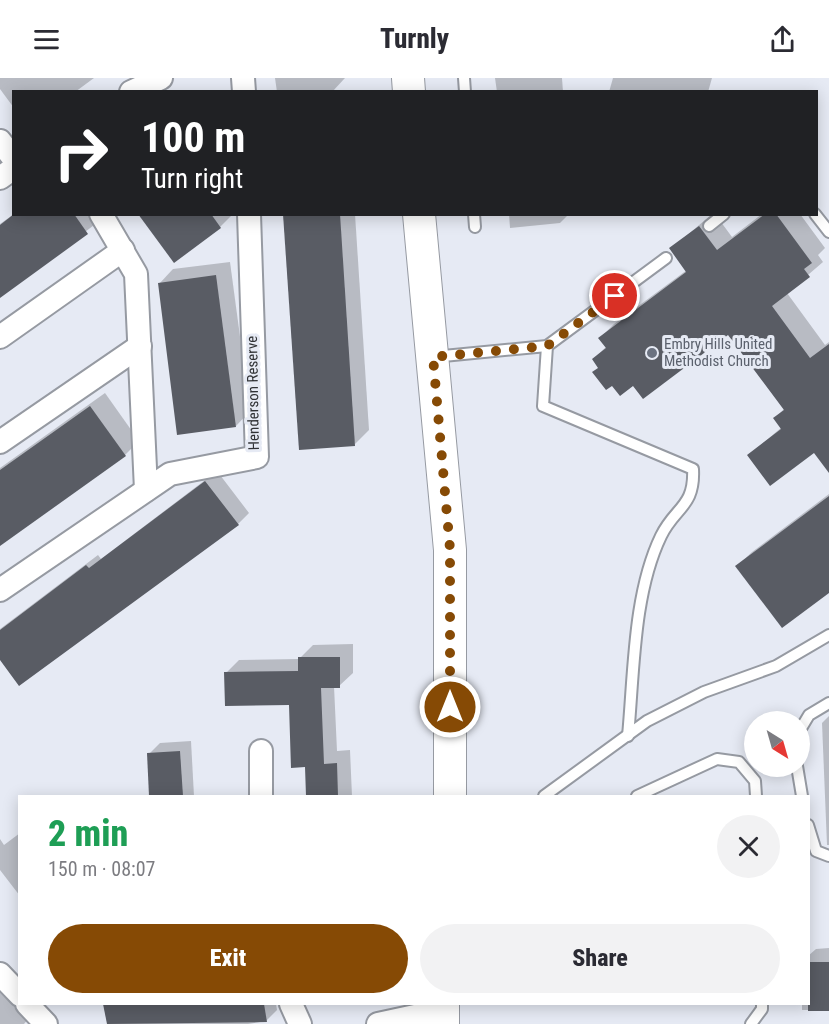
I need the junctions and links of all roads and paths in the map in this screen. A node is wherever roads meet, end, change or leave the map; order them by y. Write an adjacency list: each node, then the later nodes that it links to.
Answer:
1 (161, 78): 2 (street)
2 (135, 90)
3 (0, 141): 4 (street)
4 (12, 156)
5 (102, 216): 14 (street)
6 (249, 216): 21 (street, Henderson Reserve)
7 (419, 216): 19 (street)
8 (474, 216): 12 (lane)
9 (722, 216): 11 (lane)
10 (817, 216): 13 (lane)
11 (710, 226)
12 (475, 227)
13 (829, 232)
14 (123, 250): 16 (street); 17 (street)
15 (666, 258): 18 (lane)
16 (0, 337)
17 (140, 346): 20 (street); 21 (street)
18 (547, 346): 19 (lane); 26 (lane)
19 (433, 357): 30 (street)
20 (0, 442)
21 (146, 490): 22 (street, Henderson Reserve)
22 (0, 590)
23 (829, 635): 26 (lane)
24 (829, 703): 25 (lane)
25 (810, 714)
26 (628, 736): 31 (lane)
27 (261, 751): 29 (street)
28 (799, 777): 34 (lane)
29 (261, 795)
30 (450, 795)
31 (545, 795)
32 (640, 795): 33 (lane)
33 (756, 795)
34 (802, 795)
35 (810, 832): 36 (lane)
36 (829, 856)
37 (0, 974): 38 (street)
38 (18, 993)
39 (28, 1005): 43 (street)
40 (291, 1005): 44 (street)
41 (762, 1005): 46 (lane)
42 (443, 1013): 45 (street)
43 (46, 1024)
44 (300, 1024)
45 (378, 1024)
46 (751, 1024)

